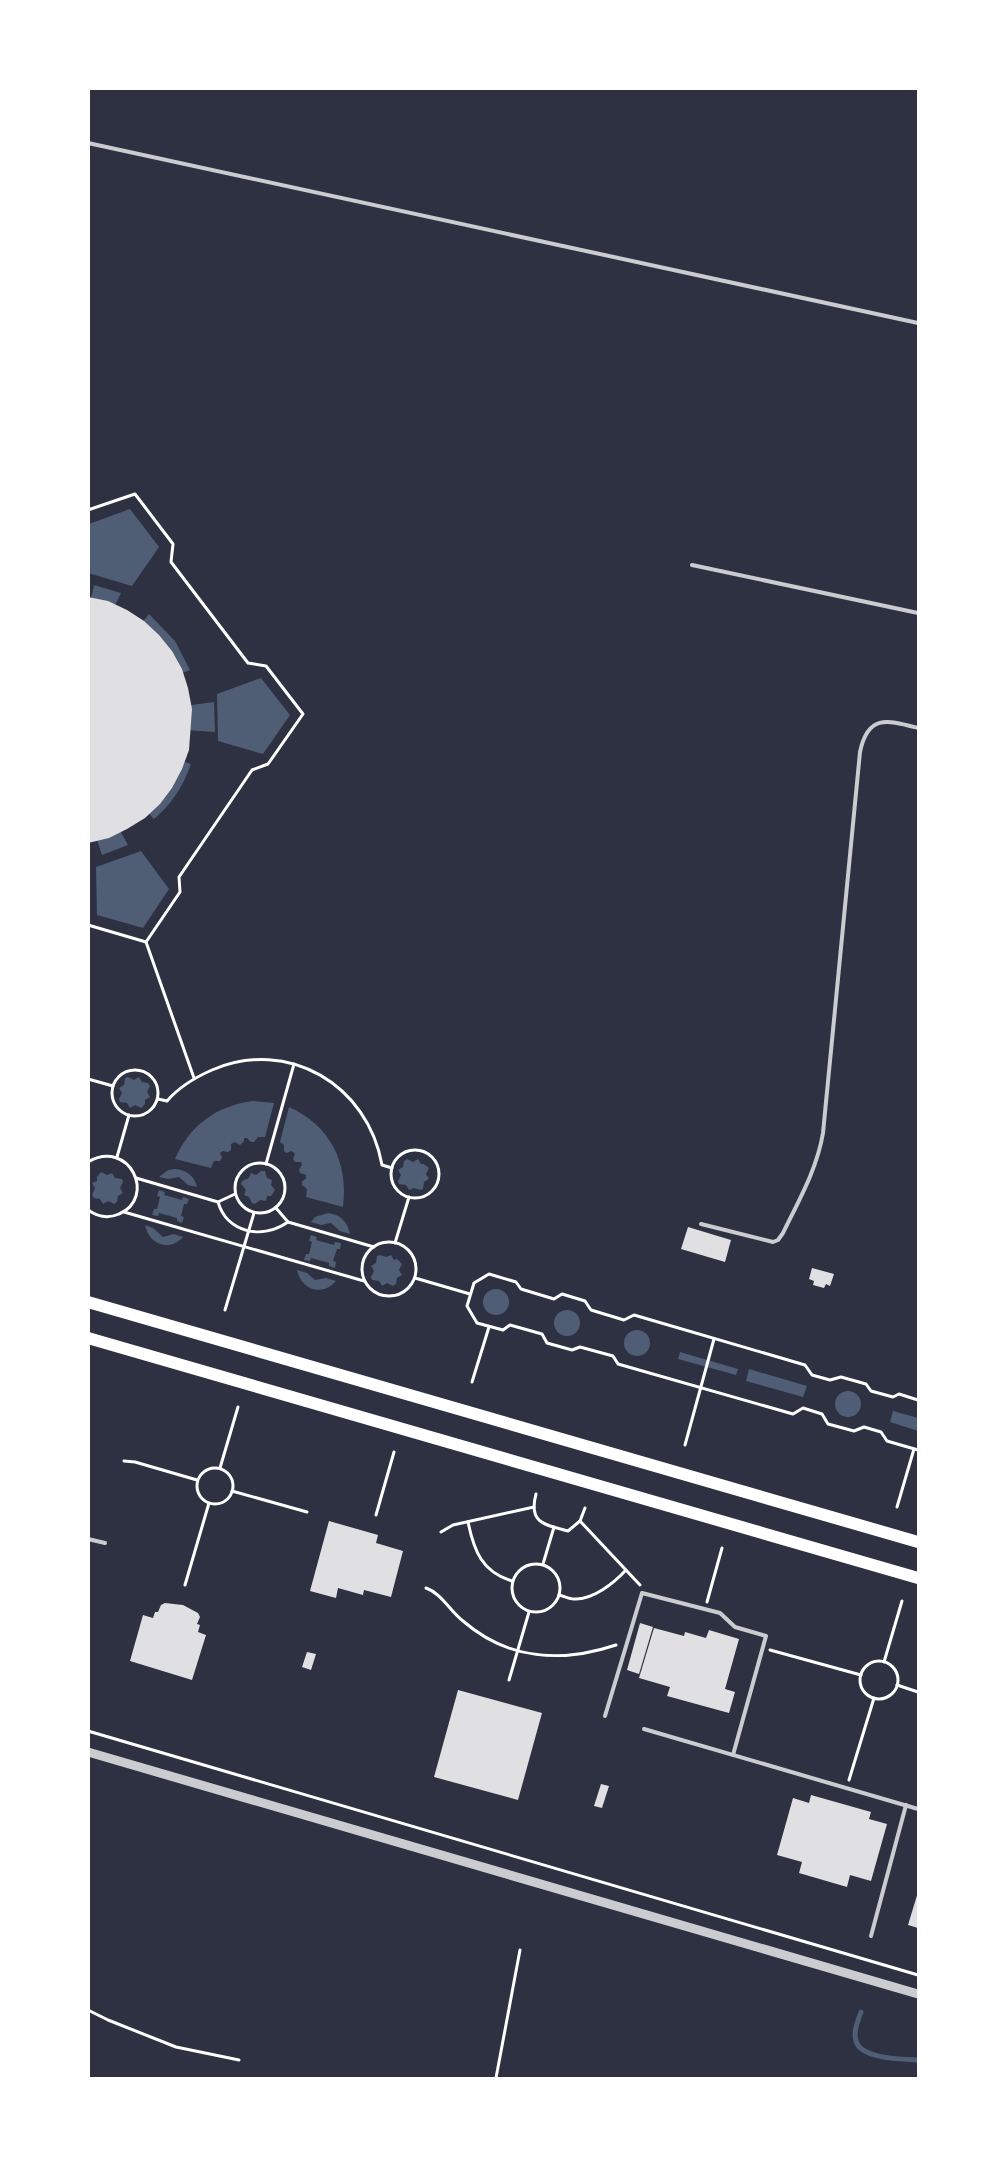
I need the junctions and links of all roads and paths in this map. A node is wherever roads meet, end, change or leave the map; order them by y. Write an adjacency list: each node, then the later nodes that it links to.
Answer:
1 (88, 142): 2 (lane)
2 (918, 323)
3 (88, 510): 8 (path)
4 (692, 565): 5 (lane)
5 (918, 613)
6 (918, 728): 28 (lane)
7 (88, 925): 8 (path)
8 (146, 942): 11 (path)
9 (294, 1064): 11 (path); 17 (path); 18 (path)
10 (88, 1078): 12 (path)
11 (194, 1078): 13 (path)
12 (113, 1086): 13 (path); 14 (path)
13 (158, 1099): 14 (path)
14 (129, 1115): 15 (path)
15 (116, 1158): 16 (path); 19 (path)
16 (88, 1162)
17 (266, 1164): 20 (path); 23 (path)
18 (392, 1168): 21 (path); 21 (path)
19 (136, 1178): 22 (path); 25 (path)
20 (235, 1194): 22 (path); 26 (path)
21 (409, 1197): 30 (path)
22 (218, 1202): 29 (path)
23 (276, 1208): 26 (path); 27 (path)
24 (88, 1210): 25 (path)
25 (124, 1212): 31 (path)
26 (254, 1213): 29 (path)
27 (288, 1222): 29 (path); 32 (path)
28 (701, 1224)
29 (248, 1231): 31 (path)
30 (395, 1243): 32 (path); 33 (path)
31 (244, 1246): 34 (path); 37 (path)
32 (374, 1247): 34 (path)
33 (415, 1278): 34 (path); 35 (path)
34 (364, 1281)
35 (471, 1294): 38 (path); 40 (path)
36 (88, 1302): 64 (main road)
37 (225, 1310)
38 (489, 1326): 41 (path); 42 (path)
39 (88, 1338): 69 (main road)
40 (714, 1339): 42 (path); 43 (path)
41 (472, 1383)
42 (702, 1385): 45 (path); 46 (path)
43 (918, 1400)
44 (238, 1407): 49 (path)
45 (685, 1445)
46 (916, 1449): 55 (path)
47 (394, 1452): 58 (path)
48 (124, 1461): 50 (path)
49 (220, 1468): 50 (path); 51 (path)
50 (197, 1480): 53 (path)
51 (232, 1491): 53 (path); 57 (path)
52 (536, 1494): 54 (path)
53 (209, 1503): 71 (path)
54 (534, 1507): 60 (path); 61 (path)
55 (897, 1507)
56 (585, 1508): 59 (path)
57 (307, 1512)
58 (376, 1515)
59 (580, 1521): 61 (path); 68 (path)
60 (468, 1522): 62 (path); 70 (path)
61 (554, 1527): 67 (path)
62 (441, 1532)
63 (88, 1539): 65 (lane)
64 (918, 1542)
65 (105, 1543)
66 (722, 1548): 76 (path)
67 (543, 1564): 70 (path); 74 (path)
68 (626, 1570): 73 (path); 74 (path)
69 (918, 1578)
70 (512, 1581): 77 (path)
71 (185, 1585)
72 (426, 1588): 80 (path)
73 (642, 1593): 76 (lane); 78 (lane)
74 (559, 1595): 77 (path)
75 (902, 1601): 81 (path)
76 (705, 1609): 79 (lane)
77 (529, 1612): 80 (path)
78 (626, 1645): 80 (path); 87 (lane)
79 (763, 1648): 82 (path); 91 (lane)
80 (517, 1651): 83 (path)
81 (884, 1662): 82 (path); 84 (path)
82 (861, 1675): 86 (path)
83 (509, 1680)
84 (897, 1685): 85 (path); 86 (path)
85 (918, 1692)
86 (874, 1698): 92 (path)
87 (605, 1716)
88 (644, 1728): 91 (lane)
89 (88, 1731): 97 (path)
90 (88, 1752): 98 (street)
91 (733, 1755): 92 (lane)
92 (847, 1788): 93 (lane)
93 (906, 1805): 94 (lane); 95 (lane)
94 (918, 1809)
95 (871, 1936)
96 (520, 1950): 101 (path)
97 (918, 1975)
98 (918, 1994)
99 (88, 2010): 100 (path)
100 (239, 2060)
101 (496, 2079)

